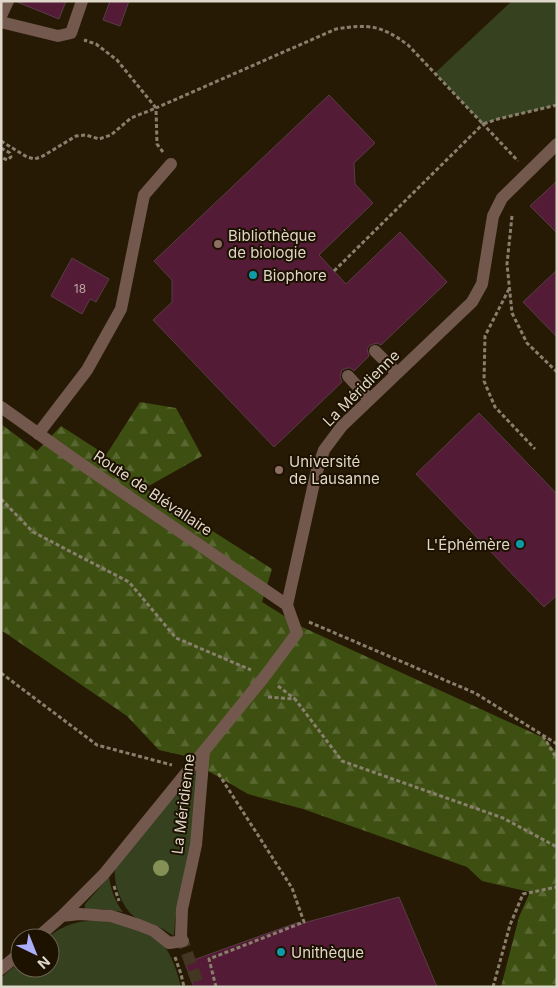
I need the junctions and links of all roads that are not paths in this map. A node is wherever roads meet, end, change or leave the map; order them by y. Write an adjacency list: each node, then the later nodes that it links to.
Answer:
1 (8, 1): 3 (street)
2 (82, 1): 4 (street)
3 (1, 16)
4 (1, 22)
5 (557, 144): 8 (street, La Méridienne)
6 (171, 164): 12 (street)
7 (375, 350): 8 (street)
8 (397, 373): 10 (street, La Méridienne)
9 (348, 376): 10 (street)
10 (370, 399): 13 (street, La Méridienne)
11 (1, 407): 12 (street, Route de Blévallaire)
12 (38, 434): 13 (street, Route de Blévallaire)
13 (288, 605): 14 (street, La Méridienne)
14 (204, 751): 15 (street); 15 (street, La Méridienne)
15 (62, 916): 16 (street)
16 (48, 928)

